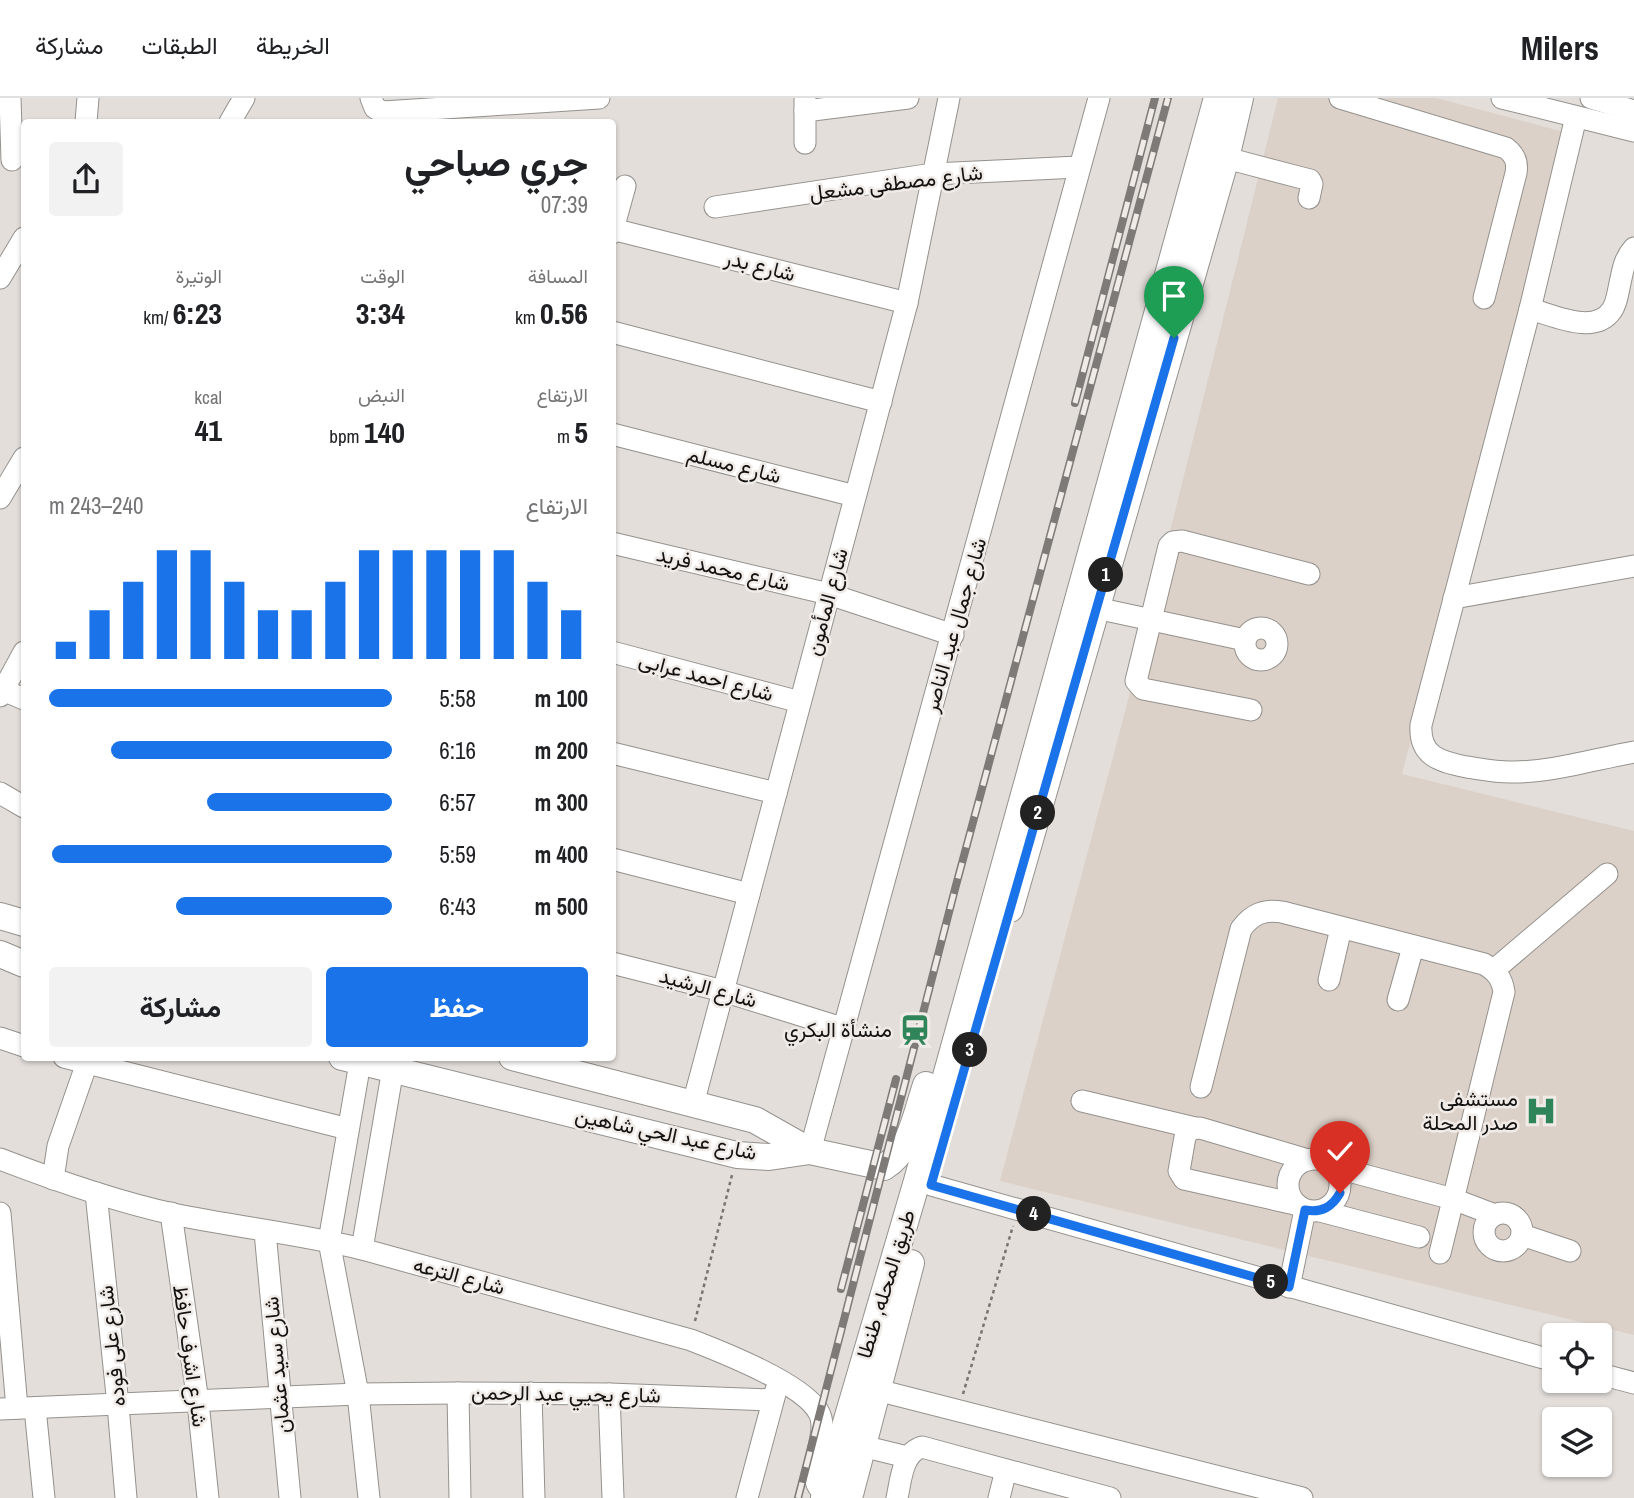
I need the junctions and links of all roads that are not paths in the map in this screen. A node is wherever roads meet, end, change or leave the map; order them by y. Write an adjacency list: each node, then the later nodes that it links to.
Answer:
1 (10, 98): 22 (street)
2 (88, 98): 17 (street)
3 (244, 98): 18 (street)
4 (371, 98): 5 (street)
5 (599, 98)
6 (908, 98): 14 (street)
7 (949, 98): 24 (street, شارع المأمون)
8 (1098, 98): 23 (street, شارع جمال عبد الناصر)
9 (1217, 98): 79 (main road, طريق المحله, طنطا)
10 (1240, 98): 21 (main road, طريق المحله, طنطا)
11 (1340, 98): 33 (street)
12 (1502, 98): 16 (street)
13 (1591, 98): 15 (street)
14 (805, 104): 20 (street)
15 (1634, 111)
16 (1576, 117): 19 (street); 35 (street)
17 (86, 119)
18 (232, 119)
19 (1634, 131)
20 (804, 143)
21 (1226, 158): 26 (street); 47 (main road, طريق المحله, طنطا)
22 (12, 160)
23 (1078, 167): 24 (street, شارع مصطفى مشعل); 49 (street, شارع جمال عبد الناصر)
24 (933, 174): 27 (street, شارع مصطفى مشعل); 34 (street, شارع المأمون)
25 (625, 186): 28 (street)
26 (1309, 198)
27 (715, 207)
28 (616, 220)
29 (616, 232): 34 (street, شارع بدر)
30 (21, 243): 32 (street)
31 (1634, 248): 35 (street)
32 (0, 278)
33 (1484, 298)
34 (907, 303): 37 (street, شارع المأمون)
35 (1530, 309): 46 (street)
36 (616, 333): 37 (street)
37 (881, 402): 40 (street, شارع المأمون)
38 (616, 435): 40 (street, شارع مسلم)
39 (21, 466): 41 (street)
40 (855, 496): 45 (street, شارع المأمون)
41 (0, 498)
42 (616, 544): 45 (street, شارع محمد فريد)
43 (1634, 566): 46 (street)
44 (1309, 574): 48 (street)
45 (829, 594): 49 (street, شارع محمد فريد); 55 (street, شارع المأمون)
46 (1454, 598): 57 (street)
47 (1096, 608): 48 (street); 96 (main road, طريق المحله, طنطا)
48 (1150, 620): 50 (street); 56 (street)
49 (953, 635): 76 (street, شارع جمال عبد الناصر)
50 (1245, 640)
51 (616, 654): 55 (street, شارع احمد عرابى)
52 (21, 658): 53 (street)
53 (2, 693): 54 (street)
54 (21, 698)
55 (800, 702): 60 (street, شارع المأمون)
56 (1251, 710)
57 (1634, 752)
58 (616, 754): 60 (street)
59 (0, 793): 61 (street)
60 (776, 793): 64 (street, شارع المأمون)
61 (21, 805)
62 (616, 860): 64 (street)
63 (1607, 874): 72 (street)
64 (749, 894): 74 (street, شارع المأمون)
65 (0, 916): 66 (main road)
66 (21, 922)
67 (1342, 928): 68 (street); 73 (street); 86 (street)
68 (1413, 947): 72 (street); 75 (street)
69 (0, 954): 70 (main road)
70 (21, 963)
71 (616, 964): 74 (street, شارع الرشيد)
72 (1494, 970): 98 (street)
73 (1329, 981)
74 (723, 991): 76 (street, شارع الرشيد); 88 (street, شارع المأمون)
75 (1398, 1000)
76 (842, 1028): 91 (street, شارع جمال عبد الناصر)
77 (0, 1038): 78 (street)
78 (21, 1044)
79 (953, 1048): 91 (main road); 127 (main road, طريق المحله, طنطا)
80 (88, 1061): 95 (street)
81 (92, 1061): 90 (street)
82 (354, 1061): 90 (street)
83 (370, 1061): 85 (main road, شارع عبد الحي شاهين)
84 (527, 1061): 88 (main road, شارع عبد الحي شاهين)
85 (394, 1064): 91 (main road, شارع عبد الحي شاهين); 107 (street)
86 (1201, 1087)
87 (1082, 1101): 89 (street)
88 (693, 1104): 91 (main road, شارع عبد الحي شاهين)
89 (1195, 1128): 93 (street); 99 (street)
90 (348, 1129): 106 (street)
91 (810, 1152)
92 (0, 1159): 95 (street, شارع الترعه)
93 (1308, 1160): 94 (street); 99 (street)
94 (1334, 1167): 98 (street); 99 (street)
95 (53, 1179): 97 (street, شارع الترعه)
96 (931, 1185): 110 (street); 114 (main road, طريق المحله, طنطا)
97 (96, 1193): 101 (street, شارع الترعه); 122 (street, شارع على فوده)
98 (1452, 1199): 102 (street); 109 (street)
99 (1307, 1208): 105 (street); 110 (street)
100 (0, 1213): 123 (street)
101 (171, 1213): 103 (street, شارع الترعه); 121 (street, شارع اشرف حافظ)
102 (1495, 1215): 104 (street); 104 (street)
103 (265, 1232): 106 (street, شارع الترعه); 120 (street, شارع سيد عثمان)
104 (1522, 1236): 108 (street)
105 (1419, 1237)
106 (329, 1241): 107 (street, شارع الترعه); 118 (street)
107 (362, 1249): 115 (street, شارع الترعه)
108 (1570, 1251)
109 (1440, 1253)
110 (1289, 1287): 111 (street)
111 (1542, 1358)
112 (1612, 1377): 113 (street)
113 (1634, 1383)
114 (877, 1390): 124 (main road, طريق المحله, طنطا); 140 (street)
115 (776, 1391): 119 (street, شارع يحيي عبد الرحمن); 127 (street, شارع الترعه); 136 (street)
116 (458, 1393): 117 (street, شارع يحيي عبد الرحمن); 118 (street, شارع يحيي عبد الرحمن); 133 (street)
117 (531, 1393): 119 (street, شارع يحيي عبد الرحمن); 134 (street)
118 (358, 1394): 120 (street, شارع يحيي عبد الرحمن); 132 (street)
119 (609, 1394): 135 (street)
120 (279, 1399): 121 (street, شارع يحيي عبد الرحمن); 131 (street, شارع سيد عثمان)
121 (198, 1402): 122 (street, شارع يحيي عبد الرحمن); 130 (street, شارع اشرف حافظ)
122 (118, 1405): 123 (street, شارع يحيي عبد الرحمن); 129 (street, شارع على فوده)
123 (17, 1408): 128 (street)
124 (862, 1446): 125 (street); 127 (main road, طريق المحله, طنطا)
125 (907, 1457): 126 (street); 137 (street)
126 (1006, 1471): 138 (street); 139 (street)
127 (833, 1496)
128 (44, 1498)
129 (126, 1498)
130 (208, 1498)
131 (290, 1498)
132 (369, 1498)
133 (460, 1498)
134 (534, 1498)
135 (613, 1498)
136 (747, 1498)
137 (897, 1498)
138 (999, 1498)
139 (1110, 1498)
140 (1302, 1498)

